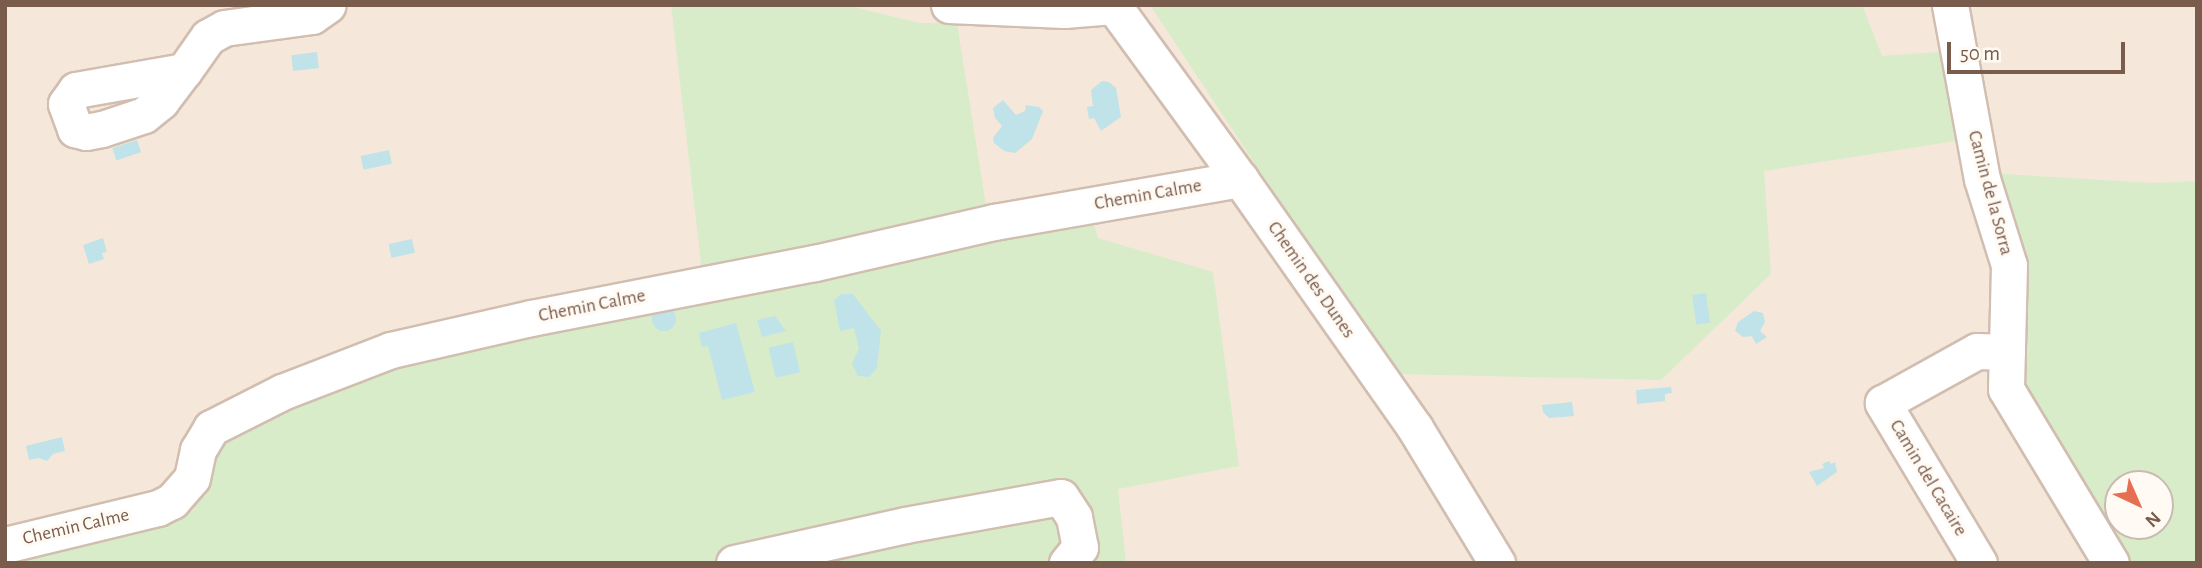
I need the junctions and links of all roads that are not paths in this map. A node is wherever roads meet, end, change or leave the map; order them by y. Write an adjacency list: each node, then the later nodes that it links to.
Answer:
1 (328, 5): 5 (street)
2 (949, 5): 4 (street)
3 (1950, 5): 7 (street, Camin de la Sorra)
4 (1113, 6): 6 (street, Chemin des Dunes)
5 (184, 71)
6 (1240, 179): 8 (street, Chemin Calme); 12 (street, Chemin des Dunes)
7 (2007, 352): 9 (street, Camin del Cacaire); 13 (street, Camin de la Sorra)
8 (7, 540)
9 (1974, 555)
10 (734, 563): 11 (street)
11 (1068, 563)
12 (1497, 563)
13 (2110, 563)

